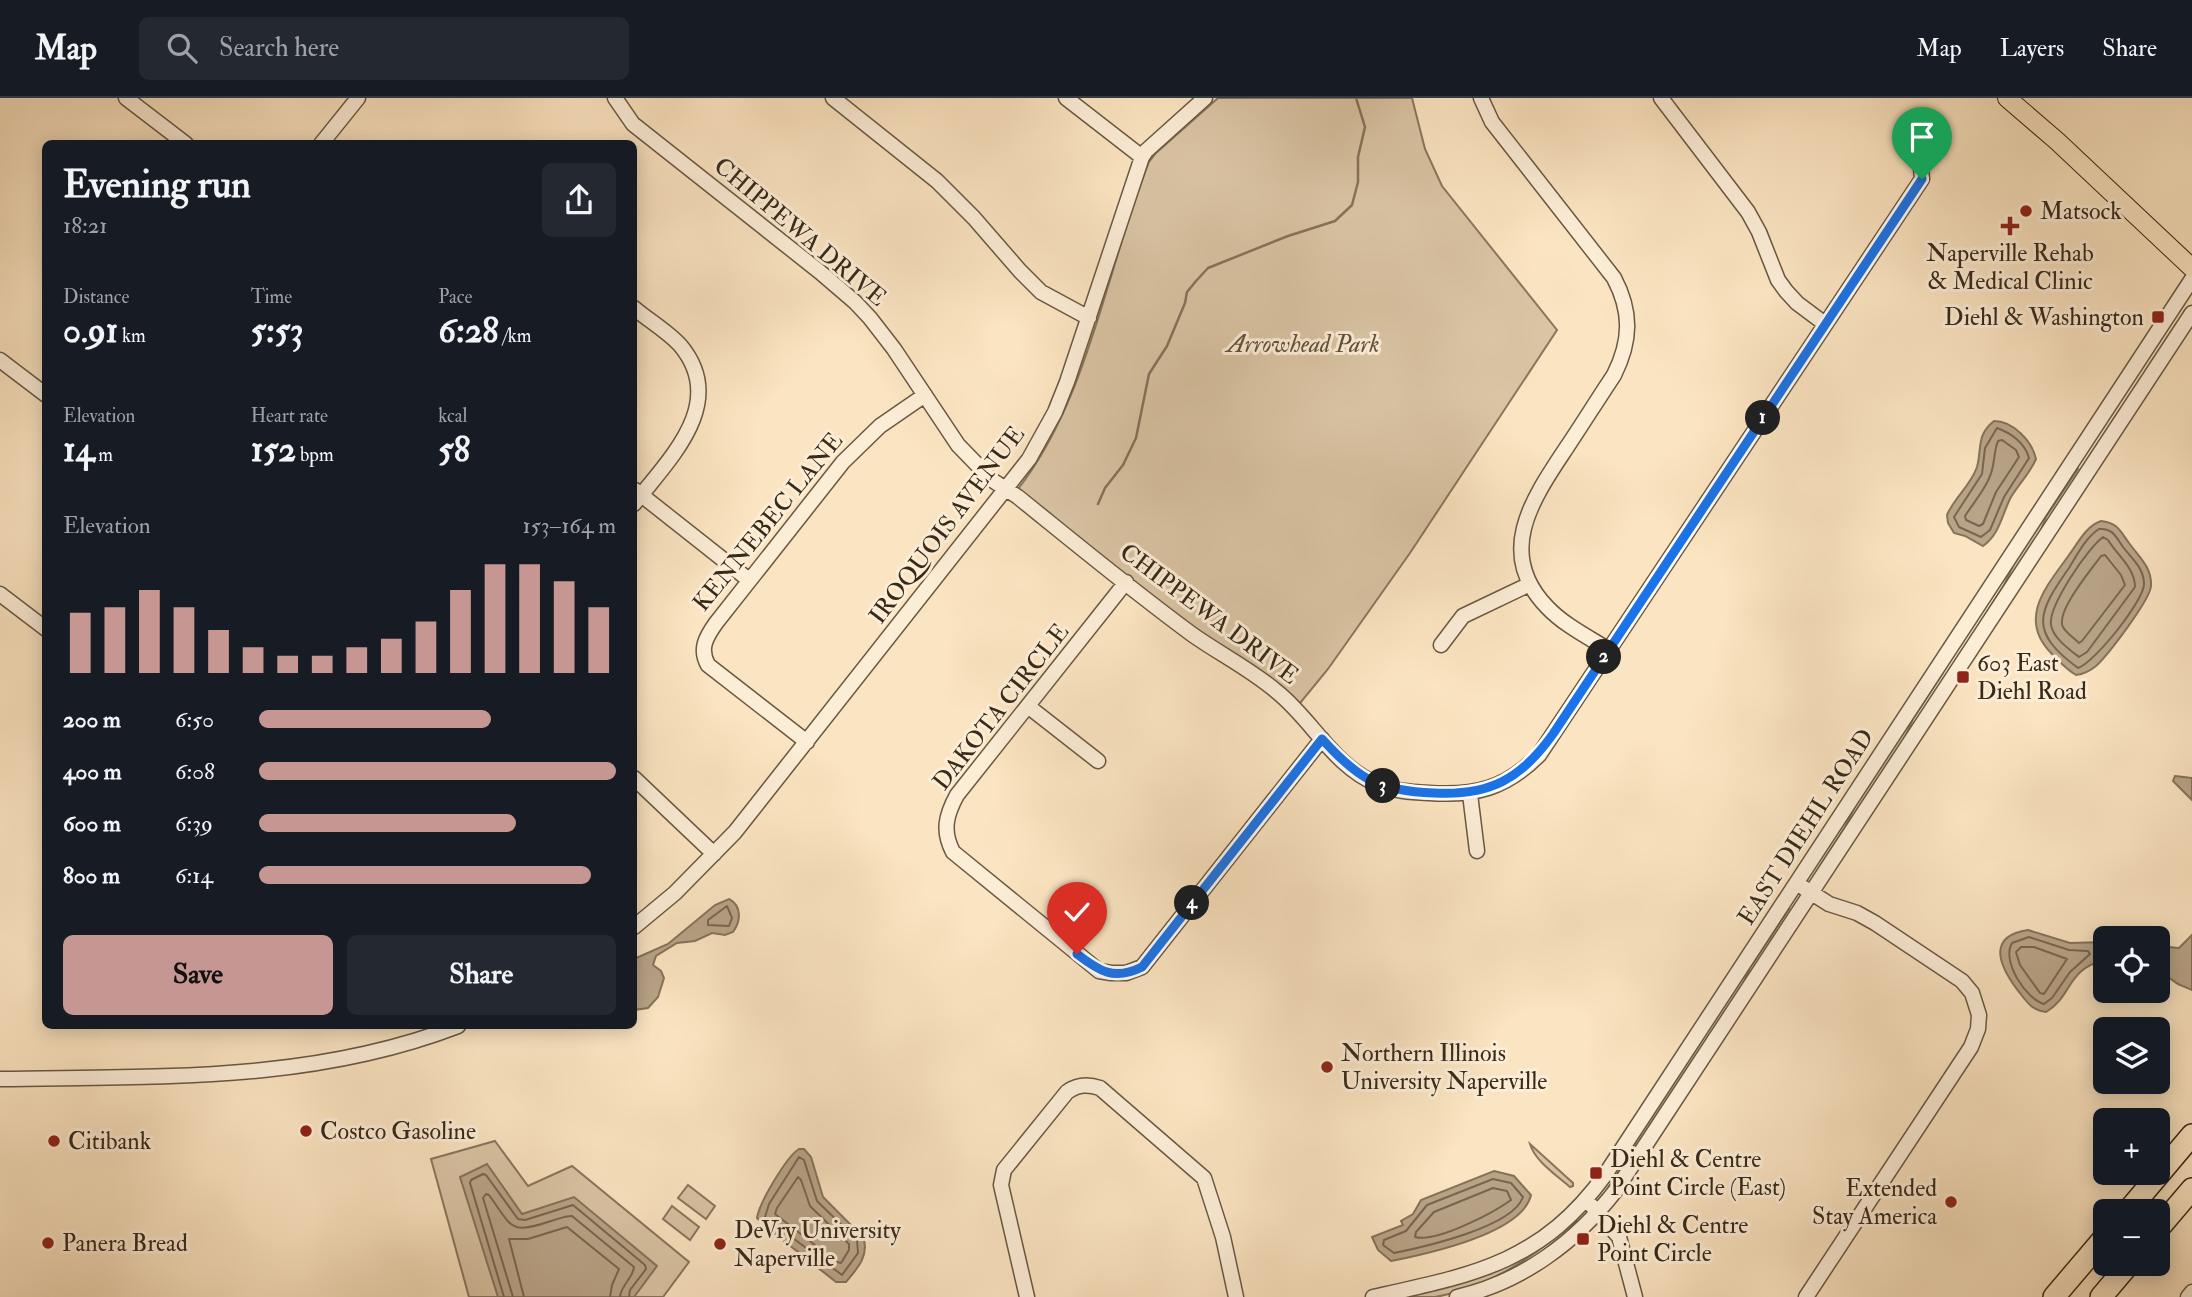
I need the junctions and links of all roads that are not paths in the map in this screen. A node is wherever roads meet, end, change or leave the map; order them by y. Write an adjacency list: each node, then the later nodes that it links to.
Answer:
1 (126, 98): 10 (street)
2 (358, 98): 11 (street)
3 (833, 98): 18 (street)
4 (1066, 98): 12 (street)
5 (1205, 98): 12 (street, IROQUOIS AVENUE)
6 (1481, 98): 28 (street)
7 (2007, 98): 14 (main road)
8 (1666, 100): 19 (street)
9 (617, 101): 22 (street, CHIPPEWA DRIVE)
10 (181, 140)
11 (324, 140)
12 (1142, 157): 18 (street, IROQUOIS AVENUE)
13 (1920, 158): 19 (street, CHIPPEWA DRIVE)
14 (2192, 268)
15 (2192, 279): 41 (street, EAST DIEHL ROAD)
16 (637, 310): 24 (street)
17 (2192, 313): 42 (street, EAST DIEHL ROAD)
18 (1089, 318): 23 (street, IROQUOIS AVENUE)
19 (1825, 324): 32 (street, CHIPPEWA DRIVE)
20 (0, 360): 21 (street)
21 (42, 392)
22 (925, 395): 23 (street, CHIPPEWA DRIVE); 26 (street, KENNEBEC LANE)
23 (1006, 490): 27 (street, CHIPPEWA DRIVE); 35 (street, IROQUOIS AVENUE)
24 (637, 495)
25 (637, 497): 26 (street)
26 (749, 580): 35 (street, KENNEBEC LANE)
27 (1126, 582): 33 (street, DAKOTA CIRCLE); 34 (street, CHIPPEWA DRIVE)
28 (1530, 584): 31 (street); 32 (street)
29 (0, 594): 30 (street)
30 (42, 626)
31 (1441, 645)
32 (1609, 650): 38 (street, CHIPPEWA DRIVE)
33 (1029, 706): 34 (street, DAKOTA CIRCLE); 36 (street)
34 (1322, 739): 38 (street, CHIPPEWA DRIVE)
35 (807, 742): 40 (street, IROQUOIS AVENUE)
36 (1098, 761)
37 (637, 781): 40 (street)
38 (1470, 794): 39 (street)
39 (1477, 851)
40 (714, 854): 43 (street, IROQUOIS AVENUE)
41 (1797, 883): 42 (street); 49 (street, EAST DIEHL ROAD)
42 (1811, 892): 50 (street, EAST DIEHL ROAD); 61 (street)
43 (637, 924)
44 (449, 1029): 45 (street)
45 (0, 1079)
46 (2192, 1135): 48 (highway)
47 (2192, 1189): 51 (highway)
48 (2138, 1199)
49 (1586, 1200): 50 (street); 58 (street, EAST DIEHL ROAD)
50 (1599, 1213): 59 (street, EAST DIEHL ROAD); 60 (street)
51 (2170, 1215)
52 (2093, 1251): 62 (highway)
53 (2119, 1276): 54 (highway)
54 (2106, 1292)
55 (2192, 1292): 63 (street)
56 (1027, 1297): 57 (street)
57 (1236, 1297)
58 (1373, 1297)
59 (1457, 1297)
60 (1635, 1297)
61 (1805, 1297)
62 (2054, 1297)
63 (2188, 1297)

